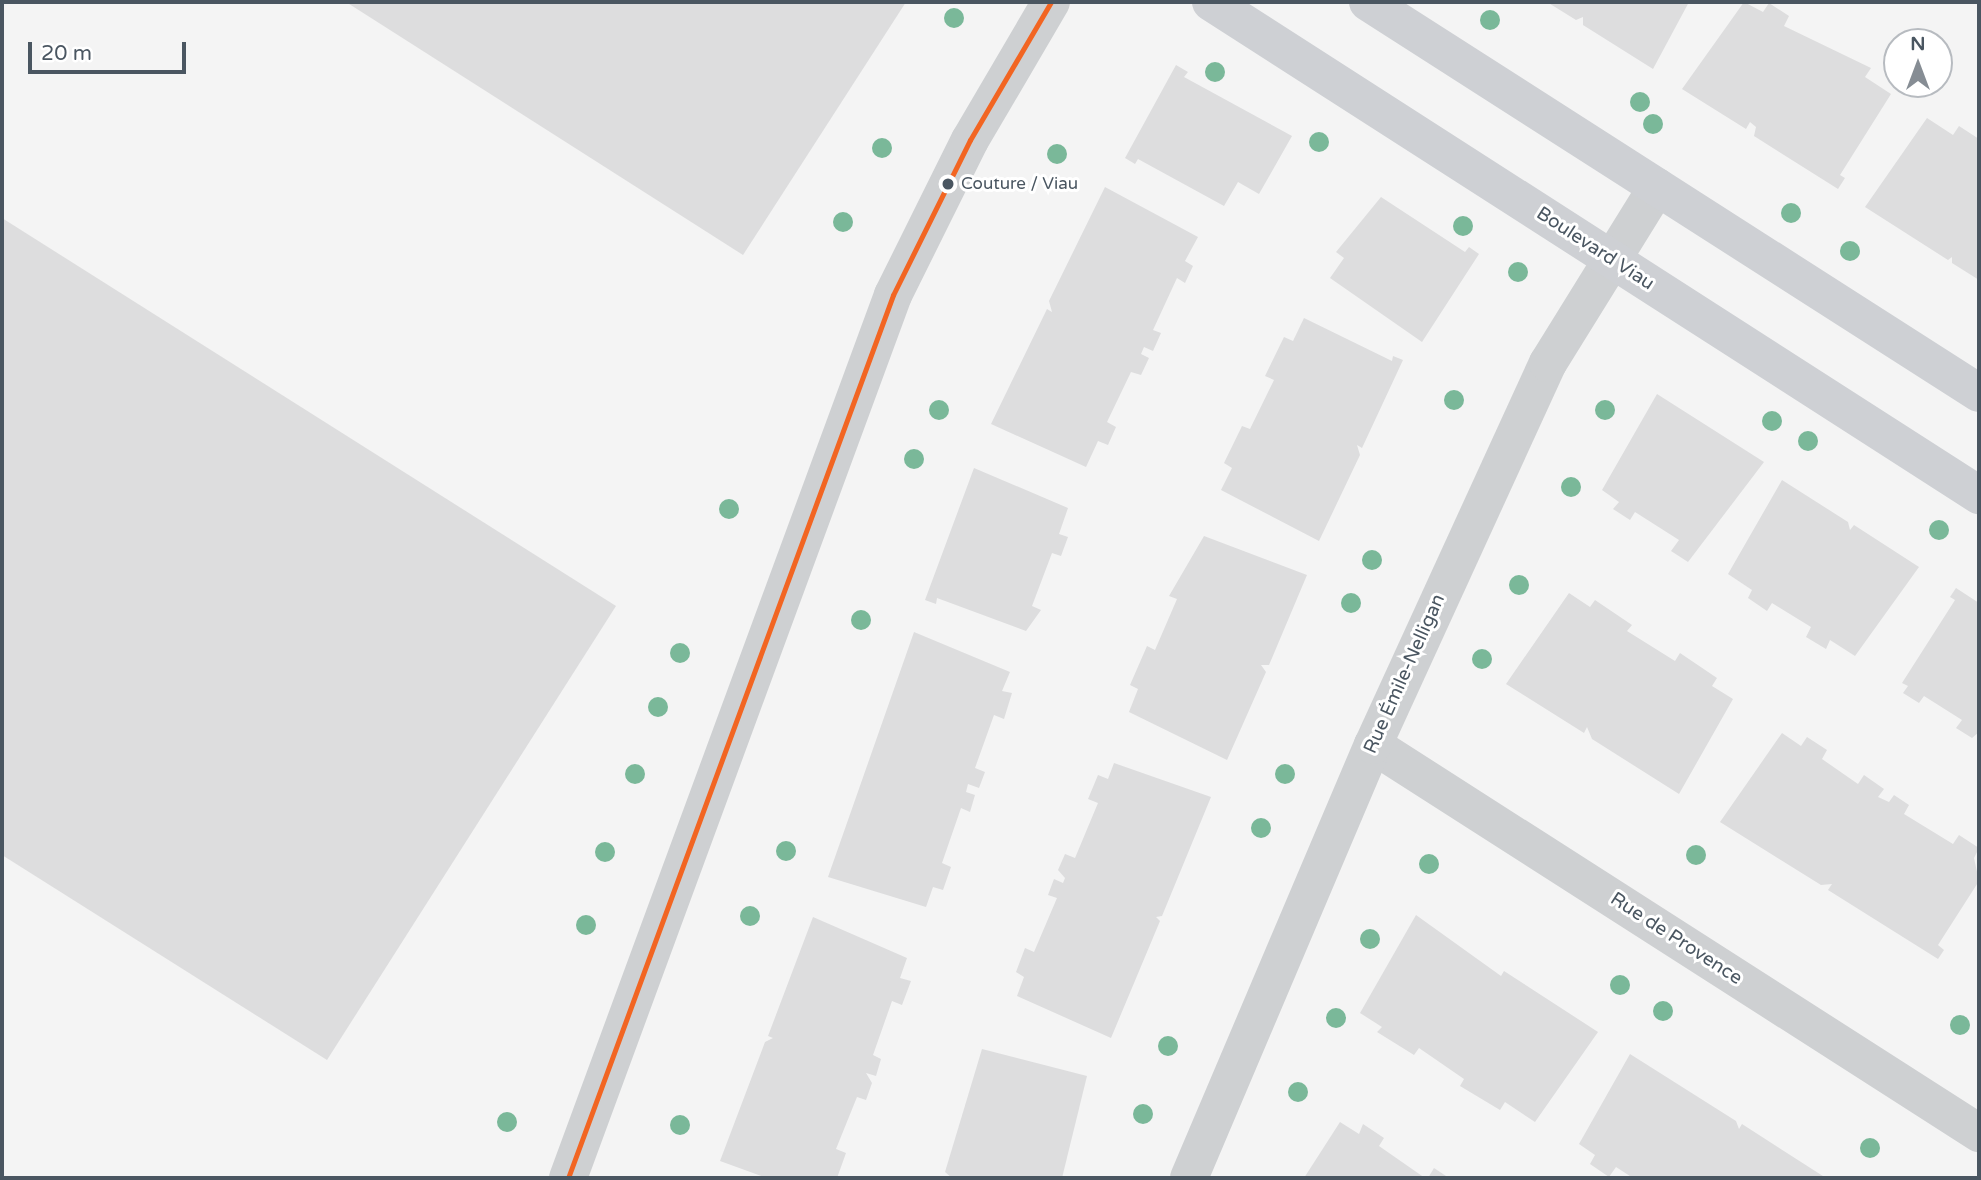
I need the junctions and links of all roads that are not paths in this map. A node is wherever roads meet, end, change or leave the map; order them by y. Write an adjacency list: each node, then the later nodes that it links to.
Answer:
1 (1051, 2): 10 (street)
2 (1211, 2): 5 (main road, Boulevard Viau)
3 (1368, 2): 4 (main road)
4 (1657, 187): 5 (street, Rue Émile-Nelligan); 6 (main road)
5 (1609, 259): 7 (main road, Boulevard Viau); 8 (street, Rue Émile-Nelligan)
6 (1979, 393)
7 (1979, 495)
8 (1373, 745): 9 (street, Rue de Provence); 11 (street, Rue Émile-Nelligan)
9 (1979, 1133)
10 (568, 1178)
11 (1189, 1178)

